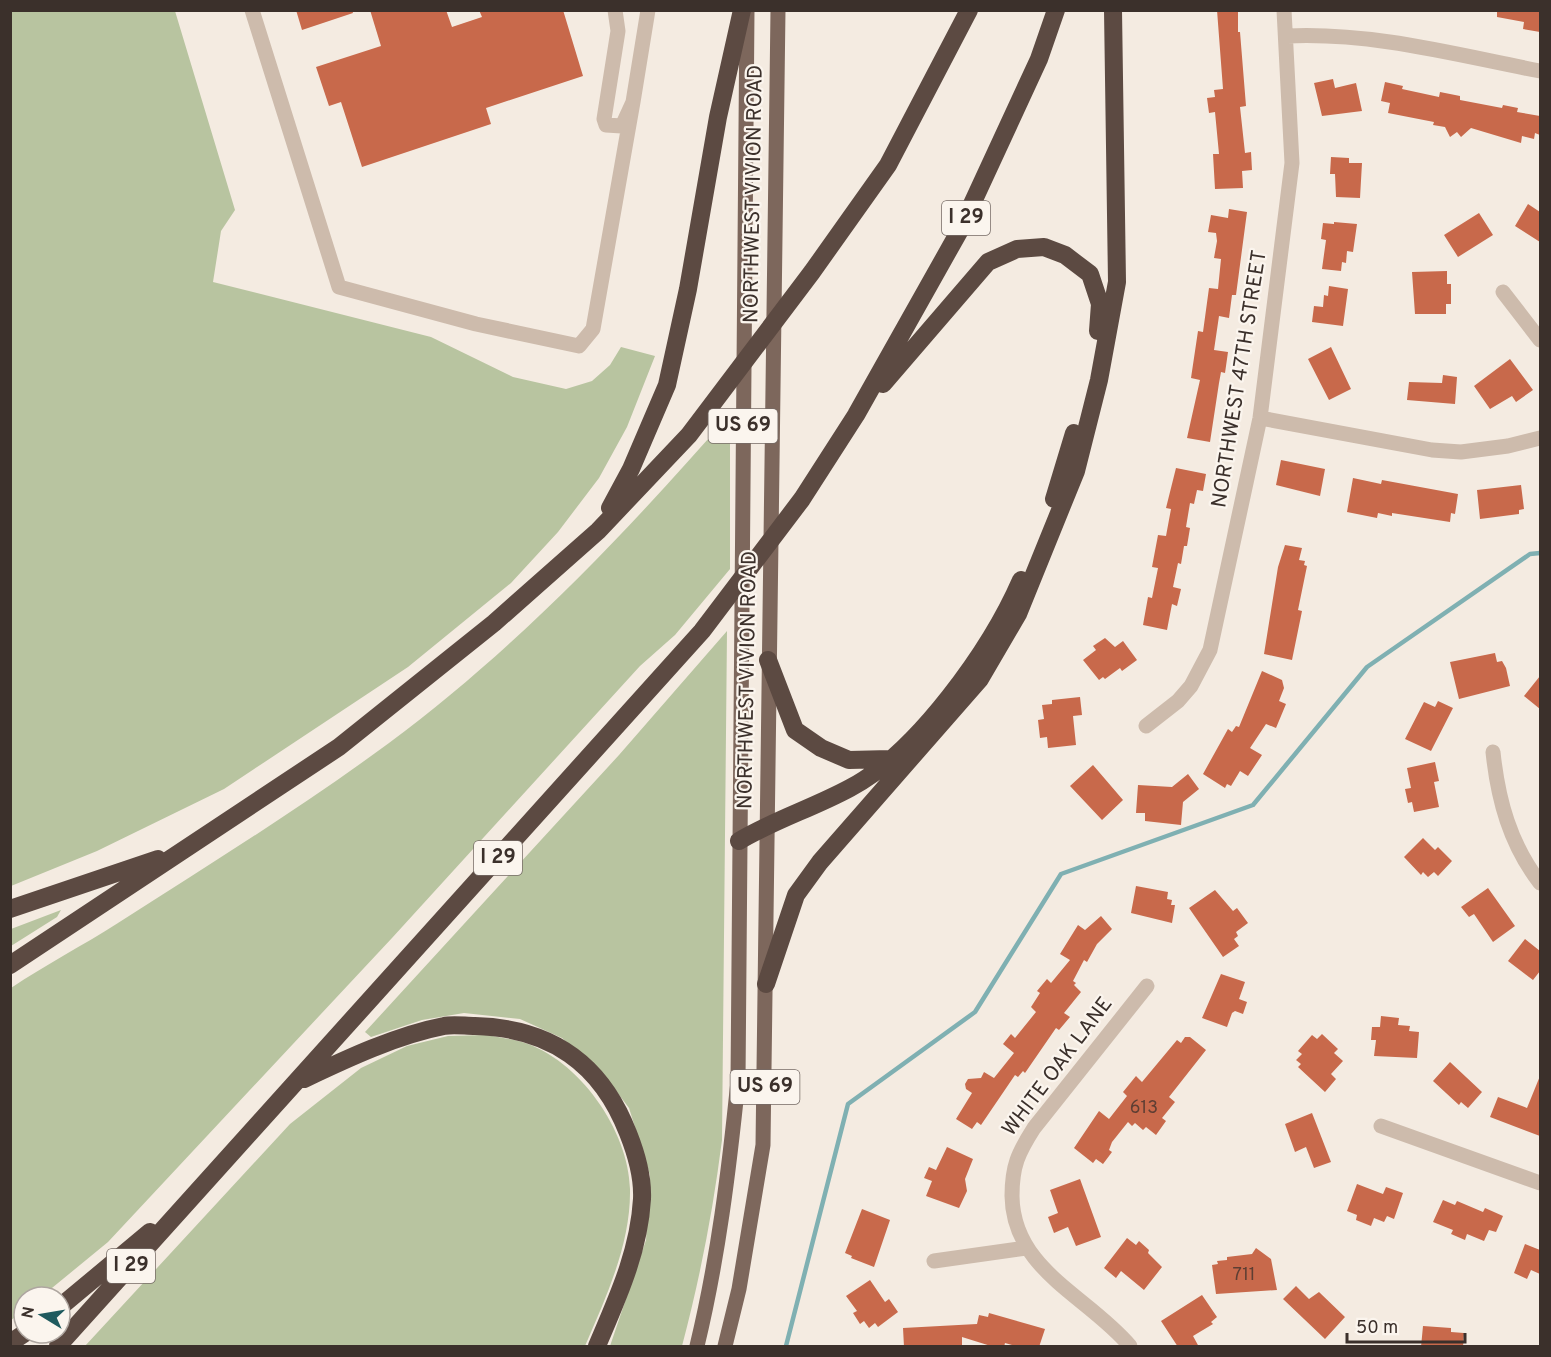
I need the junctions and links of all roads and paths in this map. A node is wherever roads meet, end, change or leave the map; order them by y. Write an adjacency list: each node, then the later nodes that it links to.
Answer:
1 (252, 10): 13 (street)
2 (615, 10): 13 (street)
3 (648, 10): 13 (street)
4 (742, 10): 19 (highway)
5 (747, 10): 25 (main road, NORTHWEST VIVION ROAD / US 69)
6 (778, 10): 20 (main road, NORTHWEST VIVION ROAD / US 69)
7 (1056, 10): 16 (highway, I 29)
8 (1113, 10): 30 (highway)
9 (1284, 10): 11 (street, NORTHWEST 47TH STREET)
10 (964, 15): 19 (highway)
11 (1287, 36): 12 (street); 17 (street, NORTHWEST 47TH STREET)
12 (1540, 71)
13 (633, 102)
14 (1503, 291): 15 (street)
15 (1540, 340)
16 (856, 415): 23 (highway); 32 (highway, I 29)
17 (1260, 418): 18 (street); 21 (street, NORTHWEST 47TH STREET)
18 (1540, 438)
19 (598, 531): 26 (highway)
20 (768, 660): 23 (highway); 24 (main road, NORTHWEST VIVION ROAD / US 69)
21 (1146, 726)
22 (1493, 752): 27 (street)
23 (890, 759): 24 (highway)
24 (767, 824): 25 (highway); 30 (main road, NORTHWEST VIVION ROAD / US 69)
25 (739, 841): 41 (main road, NORTHWEST VIVION ROAD / US 69)
26 (183, 851): 28 (highway); 29 (highway)
27 (1540, 882)
28 (10, 909)
29 (10, 965)
30 (766, 984): 42 (main road, NORTHWEST VIVION ROAD / US 69)
31 (1147, 986): 36 (street, WHITE OAK LANE)
32 (294, 1084): 35 (highway, I 29); 40 (highway)
33 (1382, 1126): 34 (street)
34 (1540, 1183)
35 (203, 1185): 38 (highway); 39 (highway, I 29)
36 (1026, 1248): 37 (street); 43 (street, WHITE OAK LANE)
37 (934, 1261)
38 (72, 1297)
39 (58, 1347)
40 (597, 1347)
41 (697, 1347)
42 (724, 1347)
43 (1130, 1347)

